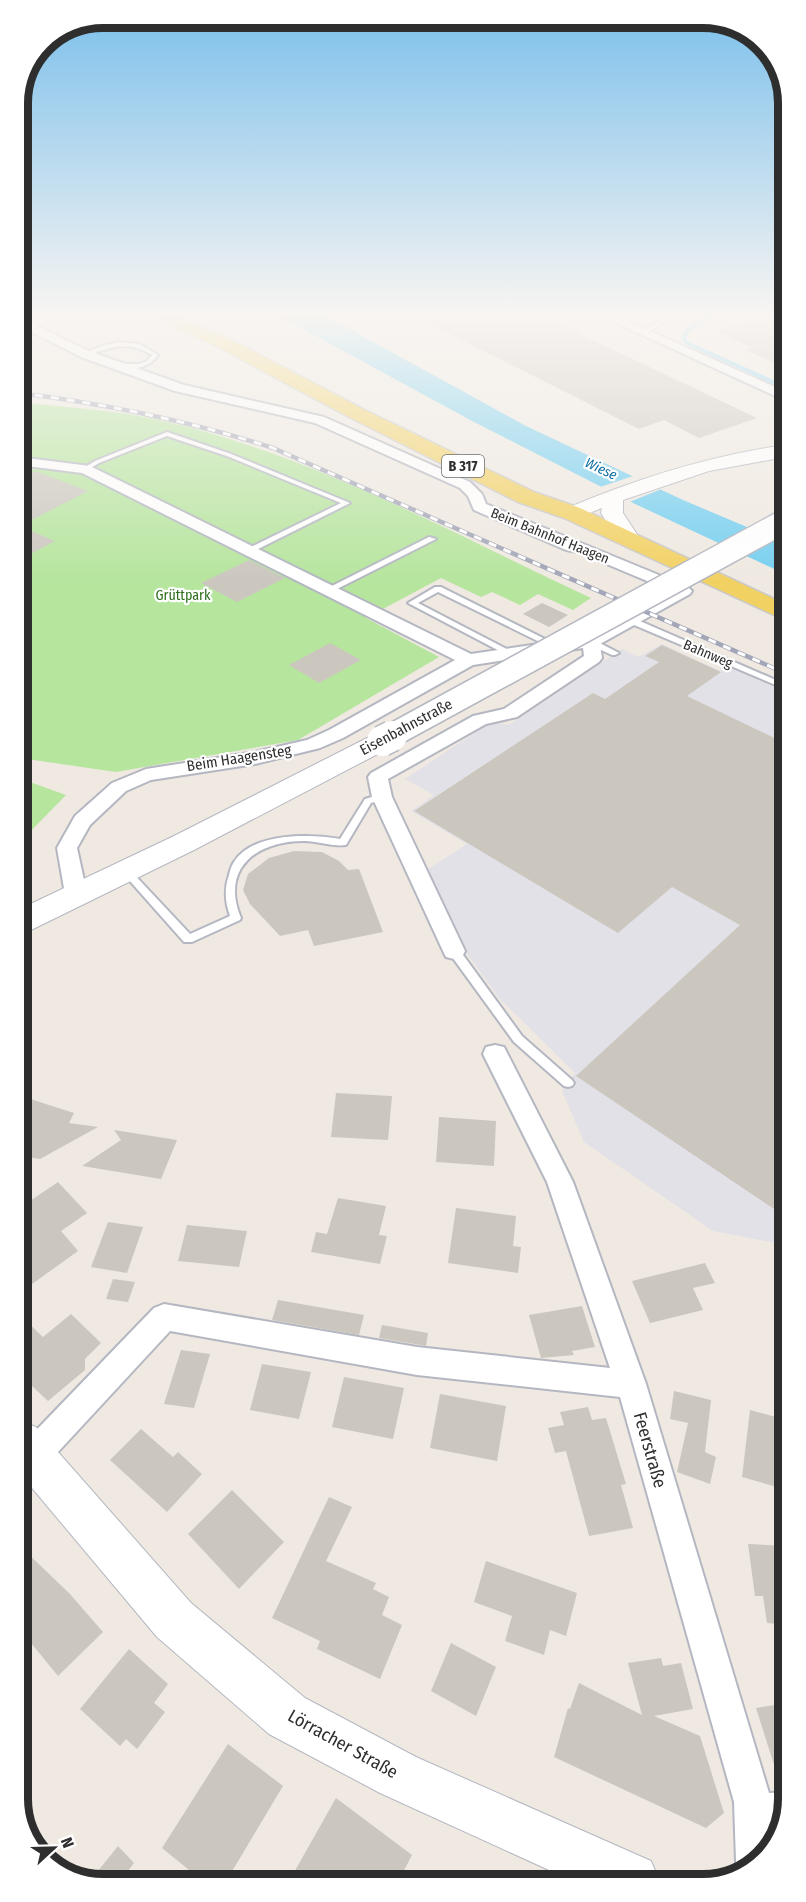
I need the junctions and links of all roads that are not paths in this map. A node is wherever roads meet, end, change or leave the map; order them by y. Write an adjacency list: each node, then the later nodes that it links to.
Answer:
1 (253, 405): 14 (street, Beim Bahnhof Haagen)
2 (343, 405): 8 (main road, B 317)
3 (365, 405): 8 (main road, B 317)
4 (778, 452): 7 (street)
5 (29, 462): 6 (street)
6 (85, 470): 12 (street); 12 (lane)
7 (607, 502): 8 (street); 11 (street)
8 (572, 513): 11 (main road, B 317)
9 (778, 525): 24 (street, Eisenbahnstraße, bridge)
10 (432, 539): 13 (lane)
11 (629, 540): 15 (main road, B 317)
12 (250, 551): 13 (street)
13 (328, 590): 21 (street)
14 (684, 591): 16 (street, Beim Haagensteg)
15 (778, 610)
16 (630, 621): 17 (street, Beim Haagensteg); 22 (lane, Bahnweg)
17 (591, 642): 18 (street, Beim Haagensteg); 19 (lane); 23 (street)
18 (558, 648): 20 (street, Beim Haagensteg); 20 (lane)
19 (615, 653)
20 (514, 654): 21 (street, Beim Haagensteg)
21 (468, 660): 25 (street, Beim Haagensteg)
22 (778, 684)
23 (382, 797): 24 (lane); 27 (street)
24 (125, 870): 25 (street, Eisenbahnstraße)
25 (76, 894): 26 (street, Eisenbahnstraße)
26 (29, 918)
27 (454, 951): 29 (lane)
28 (495, 1054): 30 (street, Feerstraße)
29 (568, 1083)
30 (631, 1384): 31 (street, Lörracher Straße); 33 (street, Feerstraße)
31 (28, 1451)
32 (28, 1458): 35 (street, Lörracher Straße)
33 (769, 1811): 34 (street, Feerstraße)
34 (759, 1848)
35 (618, 1874)

